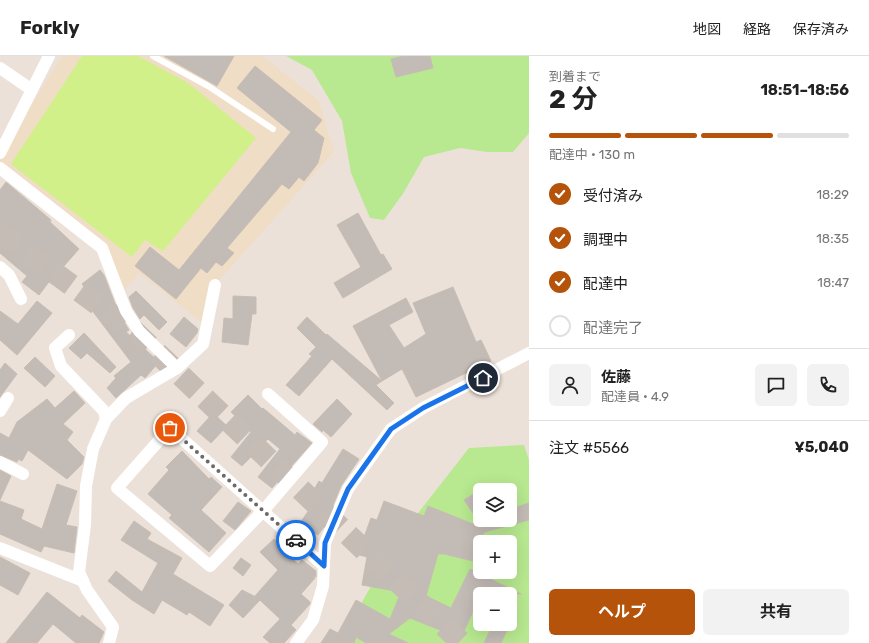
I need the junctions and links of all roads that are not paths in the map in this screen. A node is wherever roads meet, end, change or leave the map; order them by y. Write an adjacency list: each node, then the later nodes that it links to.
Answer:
1 (49, 56): 4 (street)
2 (153, 56): 5 (lane)
3 (0, 68): 4 (street)
4 (32, 90): 6 (street)
5 (273, 129)
6 (0, 153)
7 (0, 168): 13 (street)
8 (0, 267): 10 (street)
9 (215, 285): 13 (street)
10 (21, 299)
11 (69, 335): 17 (street)
12 (529, 353): 22 (street)
13 (177, 368): 17 (street)
14 (268, 394): 20 (street)
15 (8, 398): 16 (street)
16 (0, 411)
17 (106, 419): 23 (street)
18 (0, 462): 19 (street)
19 (23, 474)
20 (263, 511): 20 (street); 22 (street)
21 (0, 548): 23 (street)
22 (324, 566): 25 (street)
23 (83, 581): 24 (street)
24 (109, 643)
25 (296, 643)

